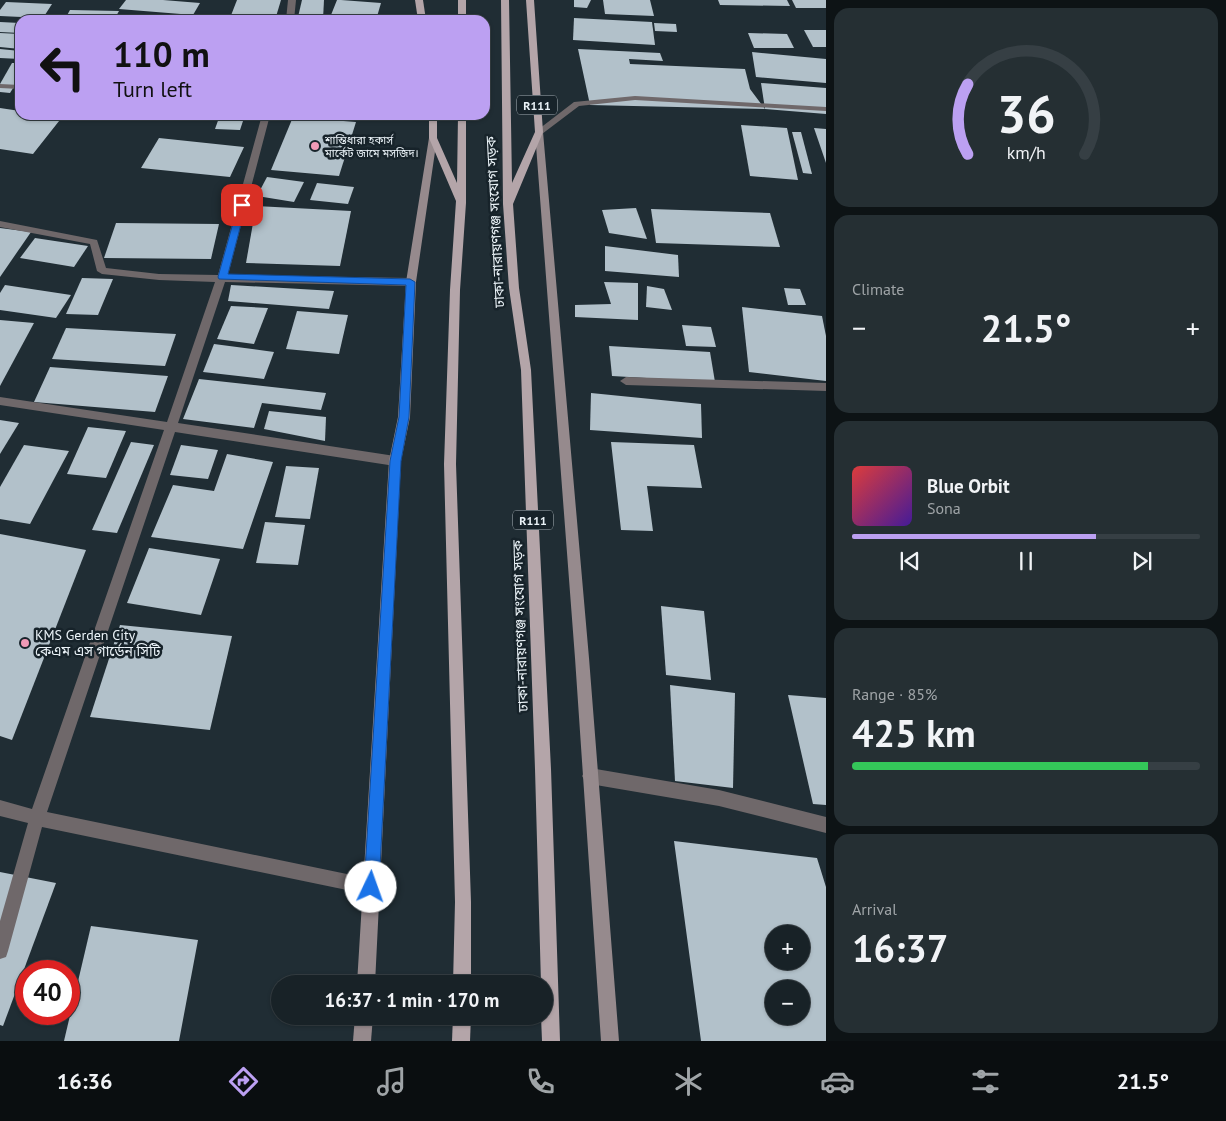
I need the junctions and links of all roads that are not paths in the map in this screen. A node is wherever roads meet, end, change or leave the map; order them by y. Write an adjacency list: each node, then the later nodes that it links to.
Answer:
1 (292, 0): 6 (street)
2 (419, 0): 7 (main road)
3 (462, 0): 8 (main road)
4 (504, 0): 18 (main road, ঢাকা-নারায়ণগঞ্জ সংযোগ সড়ক / R111)
5 (530, 0): 15 (main road, R111)
6 (290, 15)
7 (421, 15)
8 (462, 15)
9 (0, 86): 10 (street)
10 (15, 87)
11 (826, 109): 15 (street)
12 (265, 120): 20 (street)
13 (433, 120): 16 (main road)
14 (462, 120): 17 (main road, ঢাকা-নারায়ণগঞ্জ সংযোগ সড়ক)
15 (539, 132): 18 (main road, R111); 27 (street)
16 (433, 138): 17 (main road); 21 (street)
17 (461, 203): 34 (main road, ঢাকা-নারায়ণগঞ্জ সংযোগ সড়ক)
18 (508, 204): 39 (main road, ঢাকা-নারায়ণগঞ্জ সংযোগ সড়ক / R111)
19 (0, 224): 20 (street)
20 (222, 277): 21 (street); 25 (street)
21 (410, 282): 26 (street)
22 (626, 381): 23 (street)
23 (826, 387)
24 (0, 401): 25 (street)
25 (171, 427): 26 (street); 29 (street)
26 (396, 461): 31 (street)
27 (590, 776): 30 (street); 40 (street)
28 (0, 808): 29 (street)
29 (37, 818): 31 (street); 32 (street)
30 (826, 825)
31 (371, 887): 33 (street)
32 (0, 951)
33 (366, 975)
34 (462, 975)
35 (363, 1025): 37 (street)
36 (462, 1025): 38 (main road)
37 (362, 1041)
38 (462, 1041)
39 (551, 1041)
40 (610, 1041)

